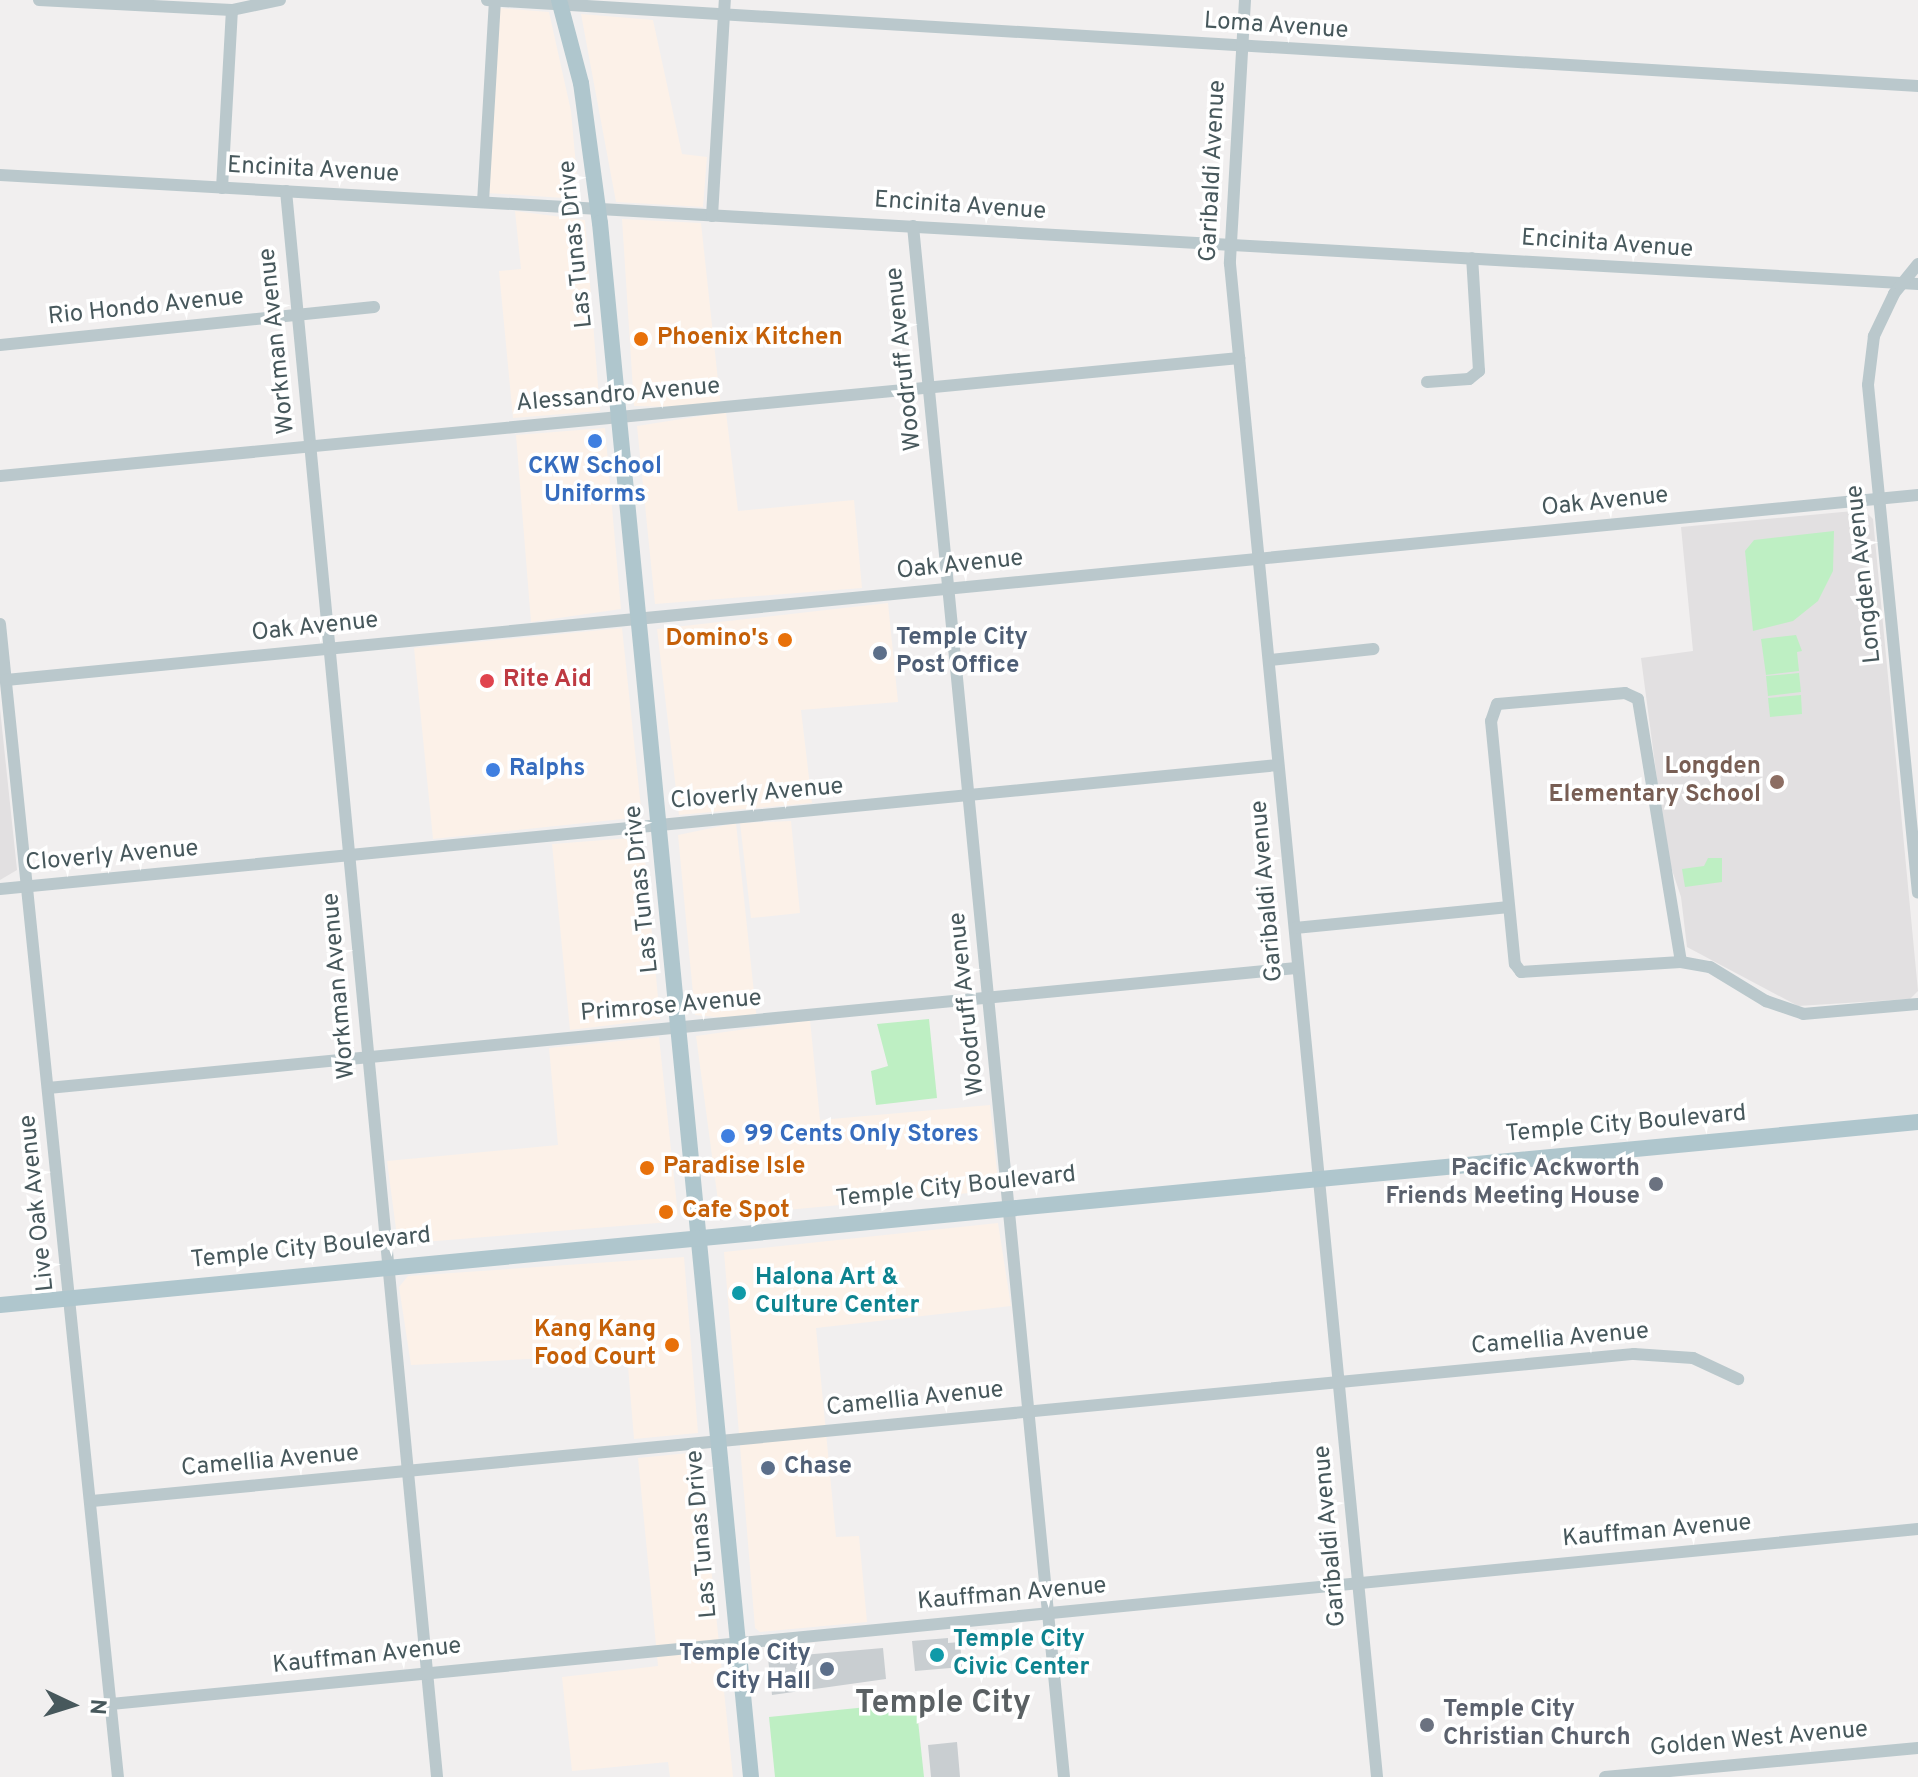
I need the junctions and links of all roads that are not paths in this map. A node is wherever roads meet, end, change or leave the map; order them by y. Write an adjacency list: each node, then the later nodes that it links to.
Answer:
1 (39, 0): 8 (street)
2 (280, 0): 8 (street)
3 (487, 0): 6 (street, Loma Avenue)
4 (725, 0): 9 (street)
5 (1245, 0): 10 (street, Garibaldi Avenue)
6 (495, 1): 7 (street, Loma Avenue); 15 (street)
7 (560, 3): 9 (street, Loma Avenue); 16 (main road, Las Tunas Drive)
8 (232, 10): 13 (street)
9 (724, 16): 10 (street, Loma Avenue); 17 (street)
10 (1242, 47): 11 (street, Loma Avenue); 19 (street, Garibaldi Avenue)
11 (1918, 86)
12 (0, 175): 13 (street, Encinita Avenue)
13 (222, 188): 14 (street, Encinita Avenue)
14 (286, 191): 15 (street, Encinita Avenue); 25 (street, Workman Avenue)
15 (483, 202): 16 (street, Encinita Avenue)
16 (599, 209): 17 (street, Encinita Avenue); 30 (main road, Las Tunas Drive)
17 (712, 216): 18 (street, Encinita Avenue)
18 (913, 226): 19 (street, Encinita Avenue); 29 (street, Woodruff Avenue)
19 (1230, 247): 20 (street, Encinita Avenue); 27 (street, Garibaldi Avenue)
20 (1472, 258): 23 (street, Encinita Avenue); 28 (street)
21 (1918, 264): 23 (street, Longden Avenue)
22 (1918, 284): 23 (street, Encinita Avenue)
23 (1901, 285): 34 (street, Longden Avenue)
24 (374, 307): 25 (street, Rio Hondo Avenue)
25 (297, 315): 26 (street, Rio Hondo Avenue); 31 (street, Workman Avenue)
26 (0, 345)
27 (1239, 358): 29 (street, Alessandro Avenue); 35 (street, Garibaldi Avenue)
28 (1427, 382)
29 (930, 386): 30 (street, Alessandro Avenue); 36 (street, Woodruff Avenue)
30 (618, 417): 31 (street, Alessandro Avenue); 37 (main road, Las Tunas Drive)
31 (310, 446): 32 (street, Alessandro Avenue); 39 (street, Workman Avenue)
32 (0, 476)
33 (1918, 495): 34 (street, Oak Avenue)
34 (1879, 499): 35 (street, Oak Avenue); 49 (street, Longden Avenue)
35 (1259, 559): 36 (street, Oak Avenue); 41 (street, Garibaldi Avenue)
36 (950, 589): 37 (street, Oak Avenue); 44 (street, Woodruff Avenue)
37 (639, 619): 39 (street, Oak Avenue); 45 (main road, Las Tunas Drive)
38 (0, 624): 42 (street, Live Oak Avenue)
39 (329, 648): 42 (street, Oak Avenue); 46 (street, Workman Avenue)
40 (1373, 649): 41 (street)
41 (1270, 660): 43 (street, Garibaldi Avenue)
42 (6, 680): 47 (street, Live Oak Avenue)
43 (1278, 765): 44 (street, Cloverly Avenue); 51 (street, Garibaldi Avenue)
44 (970, 796): 45 (street, Cloverly Avenue); 54 (street, Woodruff Avenue)
45 (661, 826): 46 (street, Cloverly Avenue); 56 (main road, Las Tunas Drive)
46 (349, 856): 47 (street, Cloverly Avenue); 57 (street, Workman Avenue)
47 (27, 886): 48 (street, Cloverly Avenue); 58 (street, Live Oak Avenue)
48 (0, 889)
49 (1918, 893)
50 (1509, 907): 51 (street); 52 (street); 52 (street)
51 (1295, 928): 53 (street, Garibaldi Avenue)
52 (1681, 962): 55 (street)
53 (1296, 968): 54 (street, Primrose Avenue); 60 (street, Garibaldi Avenue)
54 (990, 998): 56 (street, Primrose Avenue); 61 (street, Woodruff Avenue)
55 (1918, 1004)
56 (681, 1027): 57 (street, Primrose Avenue); 62 (main road, Las Tunas Drive)
57 (368, 1057): 58 (street, Primrose Avenue); 63 (street, Workman Avenue)
58 (48, 1088): 64 (street, Live Oak Avenue)
59 (1918, 1122): 60 (main road, Temple City Boulevard)
60 (1319, 1178): 61 (main road, Temple City Boulevard); 67 (street, Garibaldi Avenue)
61 (1009, 1206): 62 (main road, Temple City Boulevard); 68 (street, Woodruff Avenue)
62 (699, 1234): 63 (main road, Temple City Boulevard); 69 (main road, Las Tunas Drive)
63 (388, 1264): 64 (main road, Temple City Boulevard); 70 (street, Workman Avenue)
64 (70, 1297): 65 (main road, Temple City Boulevard); 71 (street, Live Oak Avenue)
65 (0, 1305)
66 (1738, 1379): 67 (street, Camellia Avenue)
67 (1338, 1381): 68 (street, Camellia Avenue); 73 (street, Garibaldi Avenue)
68 (1028, 1411): 69 (street, Camellia Avenue); 74 (street, Woodruff Avenue)
69 (719, 1441): 70 (street, Camellia Avenue); 75 (main road, Las Tunas Drive)
70 (408, 1470): 71 (street, Camellia Avenue); 76 (street, Workman Avenue)
71 (92, 1501): 77 (street, Live Oak Avenue)
72 (1918, 1529): 73 (street, Kauffman Avenue)
73 (1358, 1583): 74 (street, Kauffman Avenue); 85 (street, Garibaldi Avenue)
74 (1050, 1613): 75 (street, Kauffman Avenue); 84 (street, Woodruff Avenue)
75 (738, 1643): 76 (street, Kauffman Avenue); 83 (main road, Las Tunas Drive)
76 (428, 1673): 77 (street, Kauffman Avenue); 82 (street, Workman Avenue)
77 (111, 1704): 81 (street, Live Oak Avenue)
78 (1918, 1748): 79 (street, Golden West Avenue)
79 (1767, 1761): 80 (street, Golden West Avenue); 87 (street)
80 (1613, 1776): 86 (street, Golden West Avenue)
81 (118, 1777)
82 (437, 1777)
83 (751, 1777)
84 (1064, 1777)
85 (1377, 1777)
86 (1605, 1777)
87 (1769, 1777)

